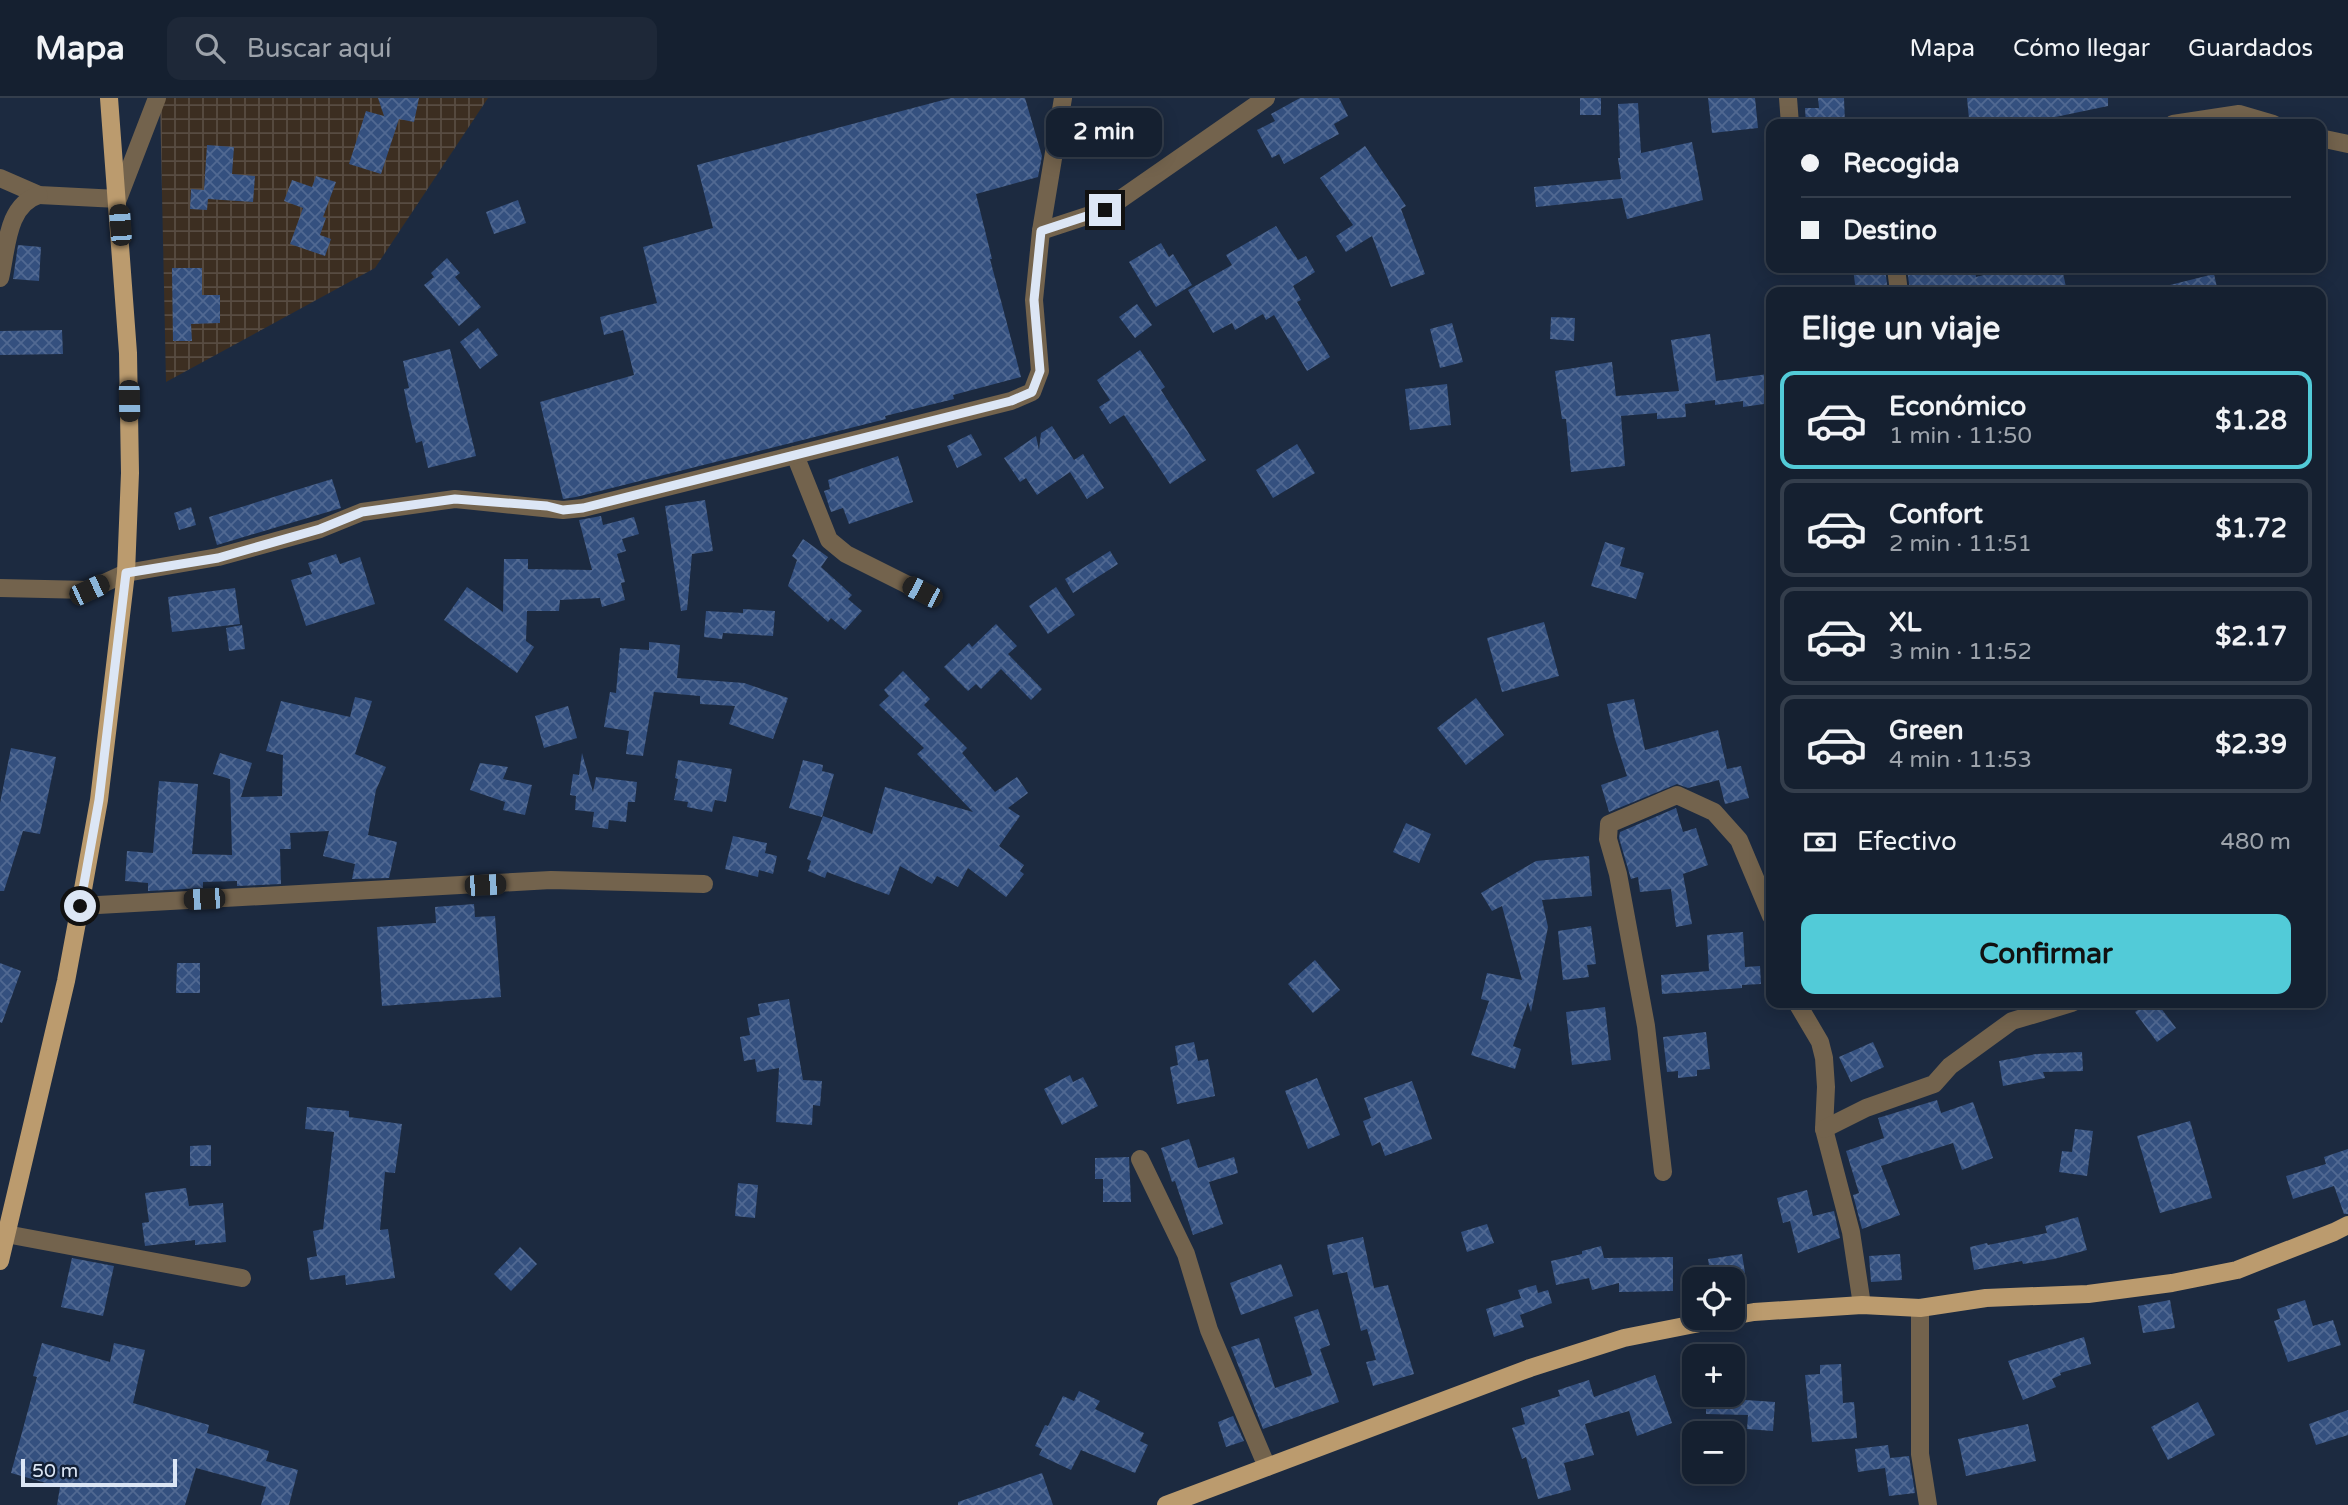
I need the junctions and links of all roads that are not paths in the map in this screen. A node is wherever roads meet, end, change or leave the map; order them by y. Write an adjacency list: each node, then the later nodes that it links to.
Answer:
1 (109, 98): 13 (main road)
2 (158, 98): 13 (street)
3 (1063, 98): 14 (street)
4 (1266, 98): 14 (street)
5 (1788, 98): 6 (street)
6 (1790, 119)
7 (2206, 119): 8 (street)
8 (2256, 119)
9 (2326, 139): 10 (street)
10 (2348, 144)
11 (0, 178): 12 (street)
12 (39, 195): 13 (street); 15 (street)
13 (118, 199): 17 (main road)
14 (1041, 231): 16 (street)
15 (0, 278)
16 (795, 455): 17 (street); 19 (street)
17 (126, 573): 18 (street); 22 (main road)
18 (0, 588)
19 (922, 592)
20 (704, 884): 22 (street)
21 (1766, 904): 27 (street)
22 (80, 906): 29 (main road)
23 (1800, 1008): 25 (street)
24 (2055, 1008): 25 (street)
25 (1824, 1129): 32 (street)
26 (1140, 1159): 36 (street)
27 (1663, 1172)
28 (2348, 1225): 33 (main road)
29 (6, 1234): 30 (main road); 31 (street)
30 (0, 1261)
31 (242, 1278)
32 (1863, 1306): 33 (main road); 34 (main road)
33 (1920, 1308): 38 (street)
34 (1745, 1314)
35 (1682, 1326): 36 (main road)
36 (1267, 1467): 37 (main road)
37 (1166, 1505)
38 (1928, 1505)

